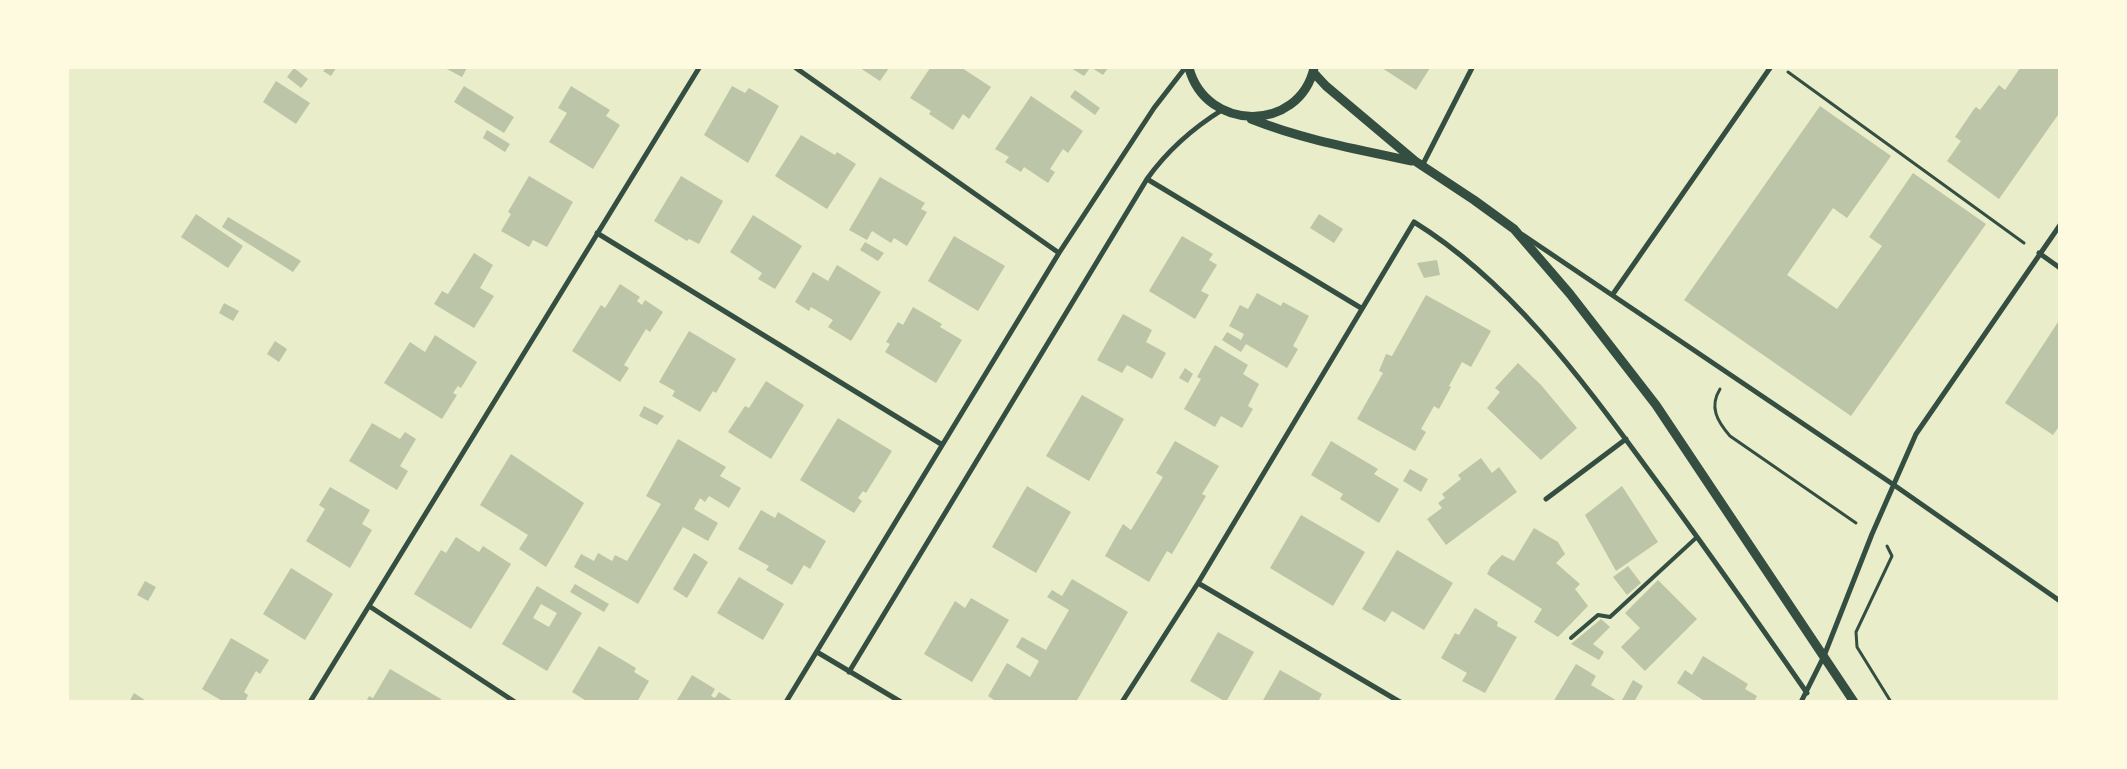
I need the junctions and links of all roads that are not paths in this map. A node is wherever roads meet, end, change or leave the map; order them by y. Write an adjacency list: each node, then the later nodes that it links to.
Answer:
1 (699, 68): 14 (street)
2 (796, 68): 15 (street)
3 (1185, 68): 15 (street)
4 (1189, 68): 8 (street)
5 (1472, 68): 10 (street)
6 (1770, 68): 18 (street)
7 (1314, 70): 9 (street); 10 (street)
8 (1222, 110): 9 (street); 11 (street)
9 (1249, 118): 10 (street)
10 (1419, 164): 13 (street)
11 (1147, 179): 19 (street); 31 (street)
12 (2060, 224): 16 (street)
13 (1514, 229): 18 (street); 30 (street)
14 (597, 233): 21 (street); 27 (street)
15 (1059, 253): 21 (street)
16 (2038, 253): 17 (street); 22 (street)
17 (2060, 268)
18 (1613, 294): 22 (street)
19 (1361, 308): 20 (street); 25 (street)
20 (1626, 439): 23 (street); 24 (street)
21 (941, 444): 29 (street)
22 (1894, 485): 26 (street); 30 (street)
23 (1546, 500)
24 (1697, 537): 28 (lane); 32 (street)
25 (1198, 583): 37 (street); 38 (street)
26 (2060, 601)
27 (368, 606): 33 (street); 34 (street)
28 (1571, 638)
29 (817, 652): 31 (street); 35 (street)
30 (1824, 656): 32 (street); 40 (street)
31 (849, 672): 36 (street)
32 (1807, 693): 39 (street)
33 (310, 702)
34 (515, 702)
35 (786, 702)
36 (901, 702)
37 (1122, 702)
38 (1400, 702)
39 (1801, 702)
40 (1854, 702)

